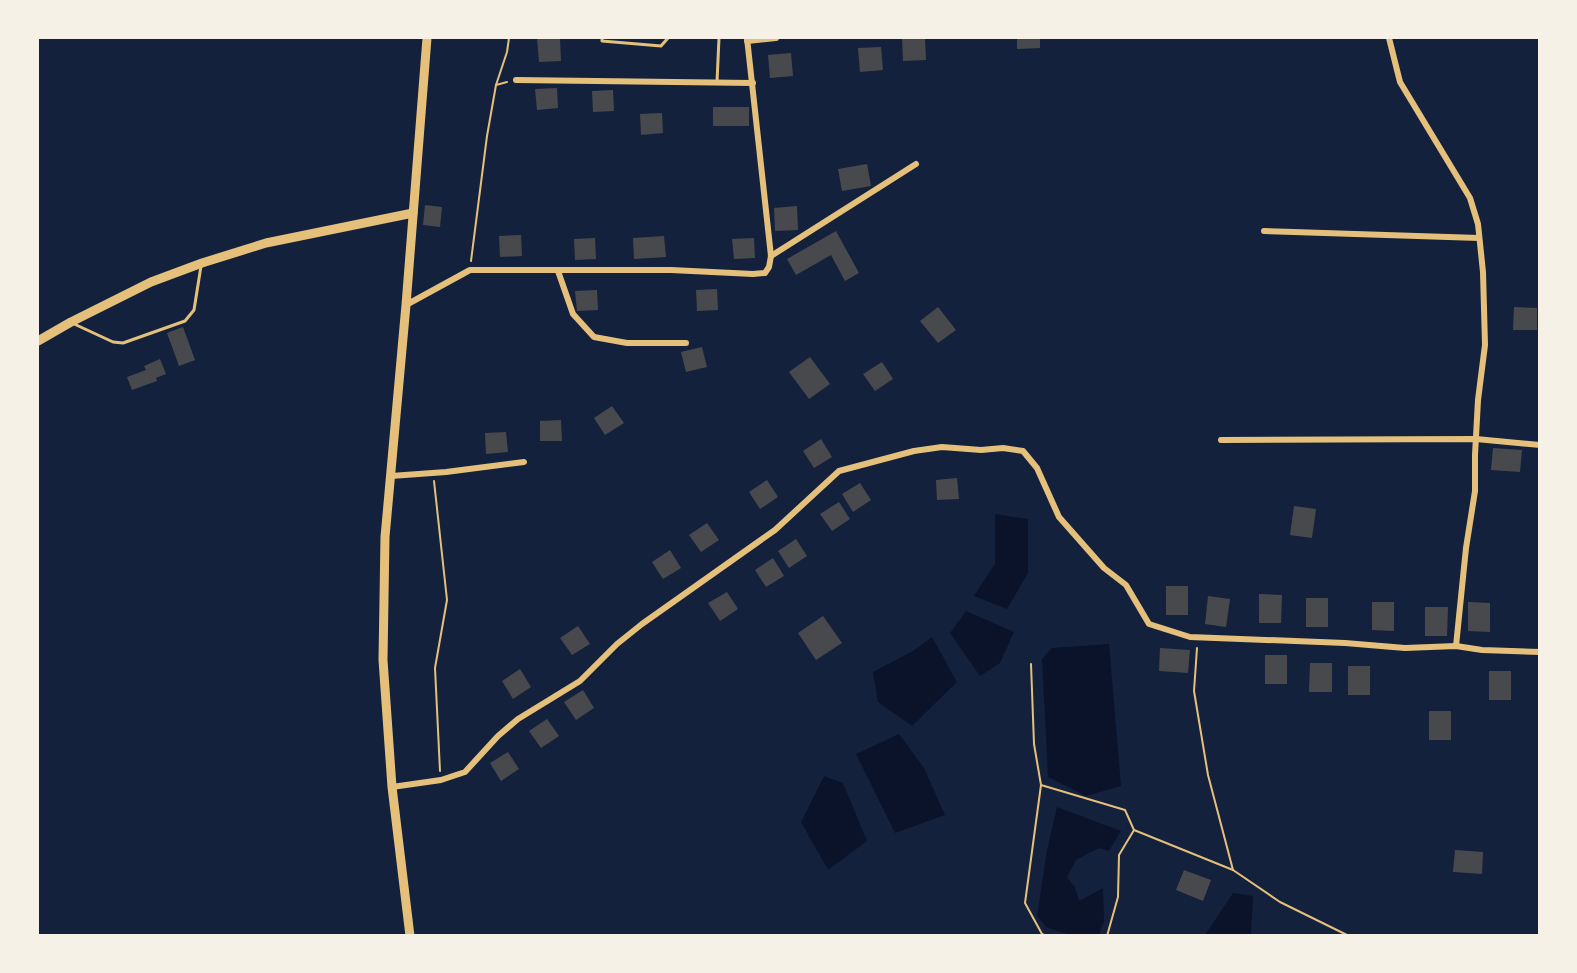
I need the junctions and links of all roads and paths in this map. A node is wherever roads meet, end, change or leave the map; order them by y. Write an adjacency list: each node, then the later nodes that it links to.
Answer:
1 (427, 38): 13 (main road)
2 (509, 38): 18 (path)
3 (602, 38): 4 (lane)
4 (668, 38)
5 (719, 38): 10 (lane)
6 (776, 38): 8 (street)
7 (1389, 38): 15 (street)
8 (747, 39): 11 (street)
9 (516, 80): 10 (street)
10 (717, 82): 11 (street)
11 (753, 83): 16 (street)
12 (916, 164): 16 (street)
13 (413, 213): 17 (main road); 20 (main road)
14 (1264, 231): 15 (street)
15 (1479, 238): 24 (street)
16 (771, 256): 19 (street)
17 (202, 263): 21 (main road); 21 (lane)
18 (470, 270): 19 (street); 20 (street)
19 (558, 271): 23 (street)
20 (406, 305): 29 (main road)
21 (70, 322): 22 (main road)
22 (38, 341)
23 (686, 343)
24 (1476, 439): 25 (street); 26 (street); 31 (street)
25 (1221, 440)
26 (1539, 445)
27 (524, 462): 28 (street)
28 (434, 473): 29 (street); 34 (path)
29 (391, 476): 36 (main road)
30 (1198, 637): 31 (street); 34 (street); 38 (path)
31 (1456, 646): 32 (street)
32 (1539, 652)
33 (1030, 664): 35 (path)
34 (441, 780): 36 (street)
35 (1041, 785): 37 (path); 40 (path)
36 (392, 787): 39 (main road)
37 (1134, 830): 38 (path); 41 (path)
38 (1233, 870): 42 (path)
39 (410, 936)
40 (1046, 936)
41 (1107, 936)
42 (1349, 936)

